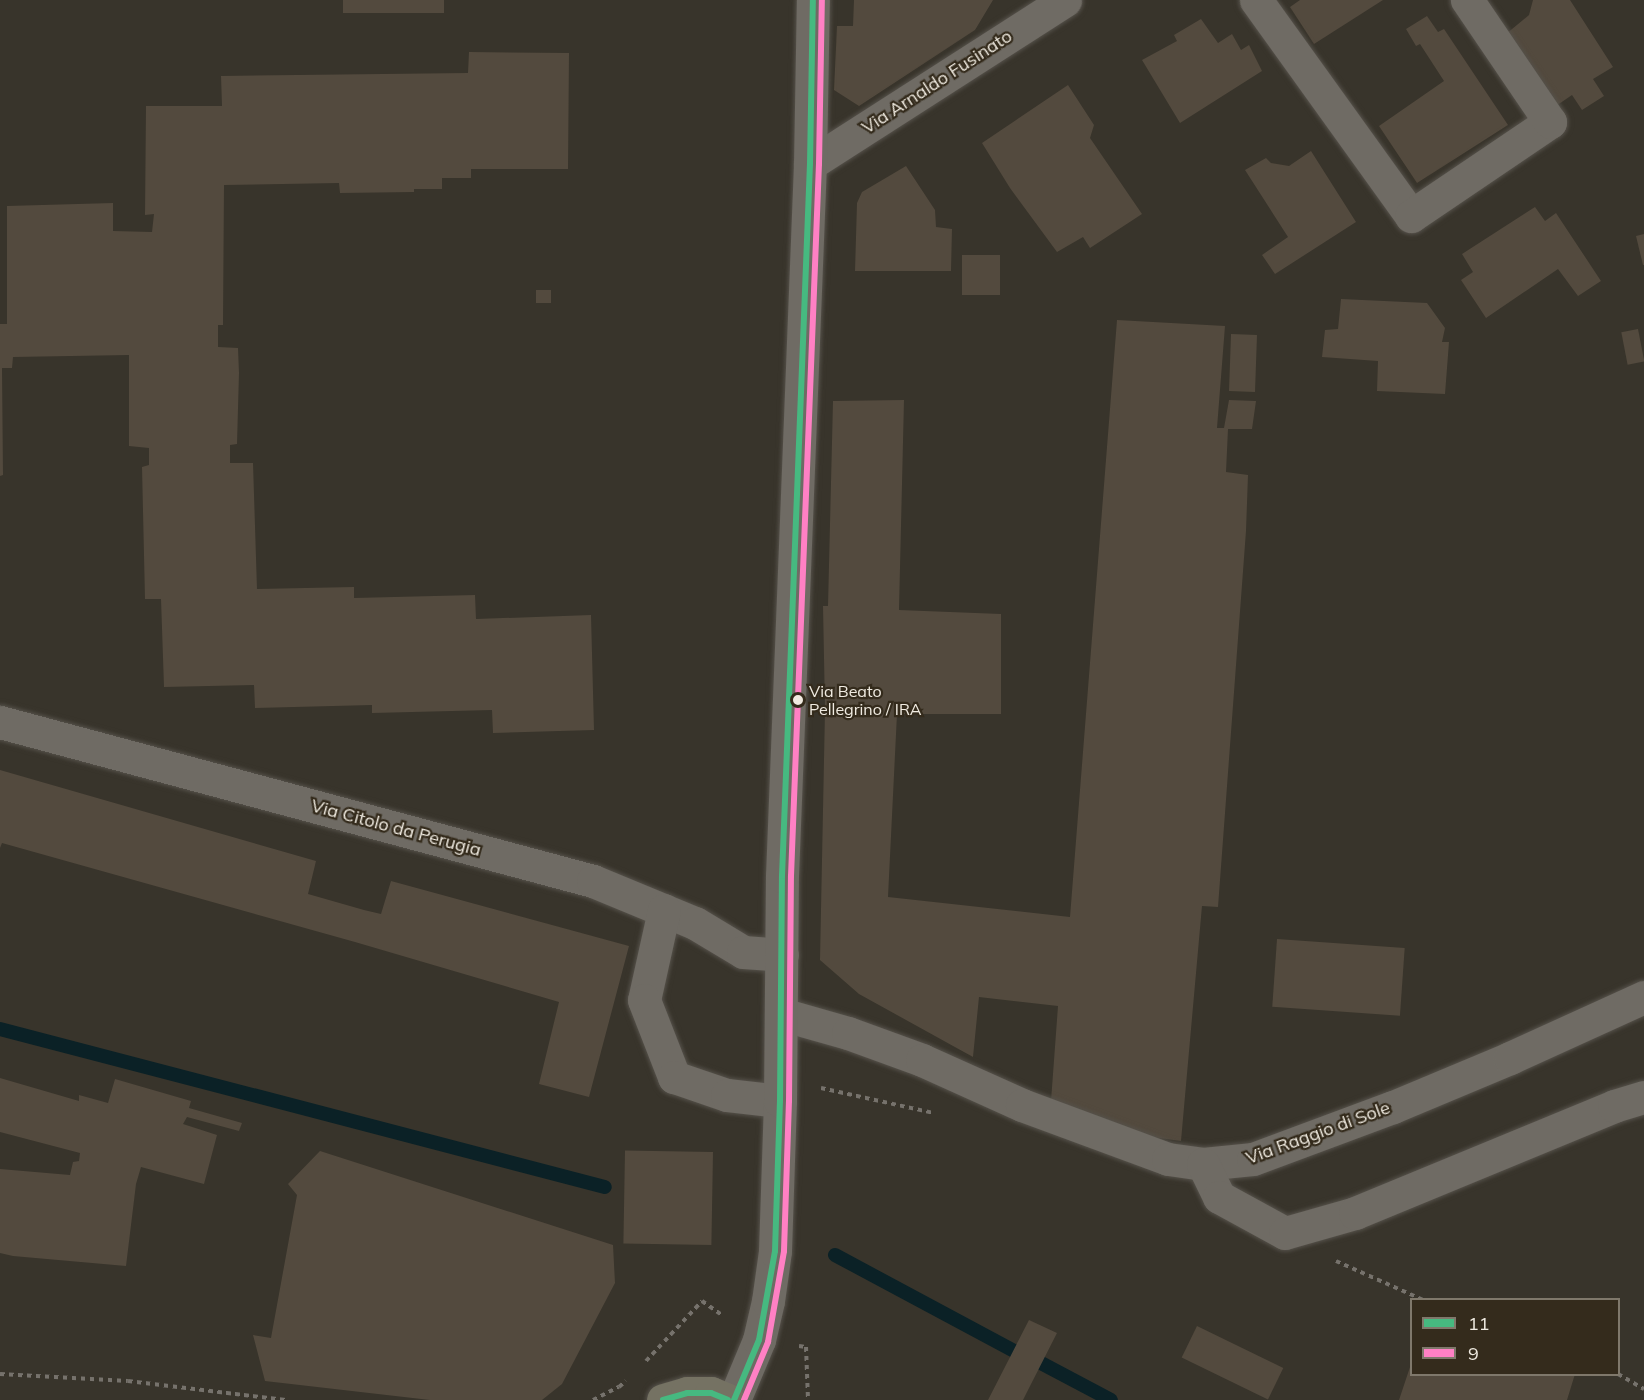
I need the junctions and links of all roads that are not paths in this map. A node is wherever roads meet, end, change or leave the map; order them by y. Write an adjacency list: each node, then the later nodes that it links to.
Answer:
1 (813, 0): 5 (street)
2 (1065, 0): 5 (street, Via Arnaldo Fusinato)
3 (1256, 0): 4 (street)
4 (1467, 0)
5 (810, 164): 8 (street)
6 (0, 722): 7 (street, Via Citolo da Perugia)
7 (664, 910): 8 (street, Via Citolo da Perugia); 12 (street)
8 (782, 955): 10 (street)
9 (1644, 997): 13 (street, Via Raggio di Sole)
10 (782, 1014): 12 (street); 13 (street, Via Raggio di Sole)
11 (1644, 1097): 13 (street)
12 (780, 1101): 16 (street)
13 (1203, 1164)
14 (663, 1400): 15 (main road)
15 (728, 1400)
16 (734, 1400)

